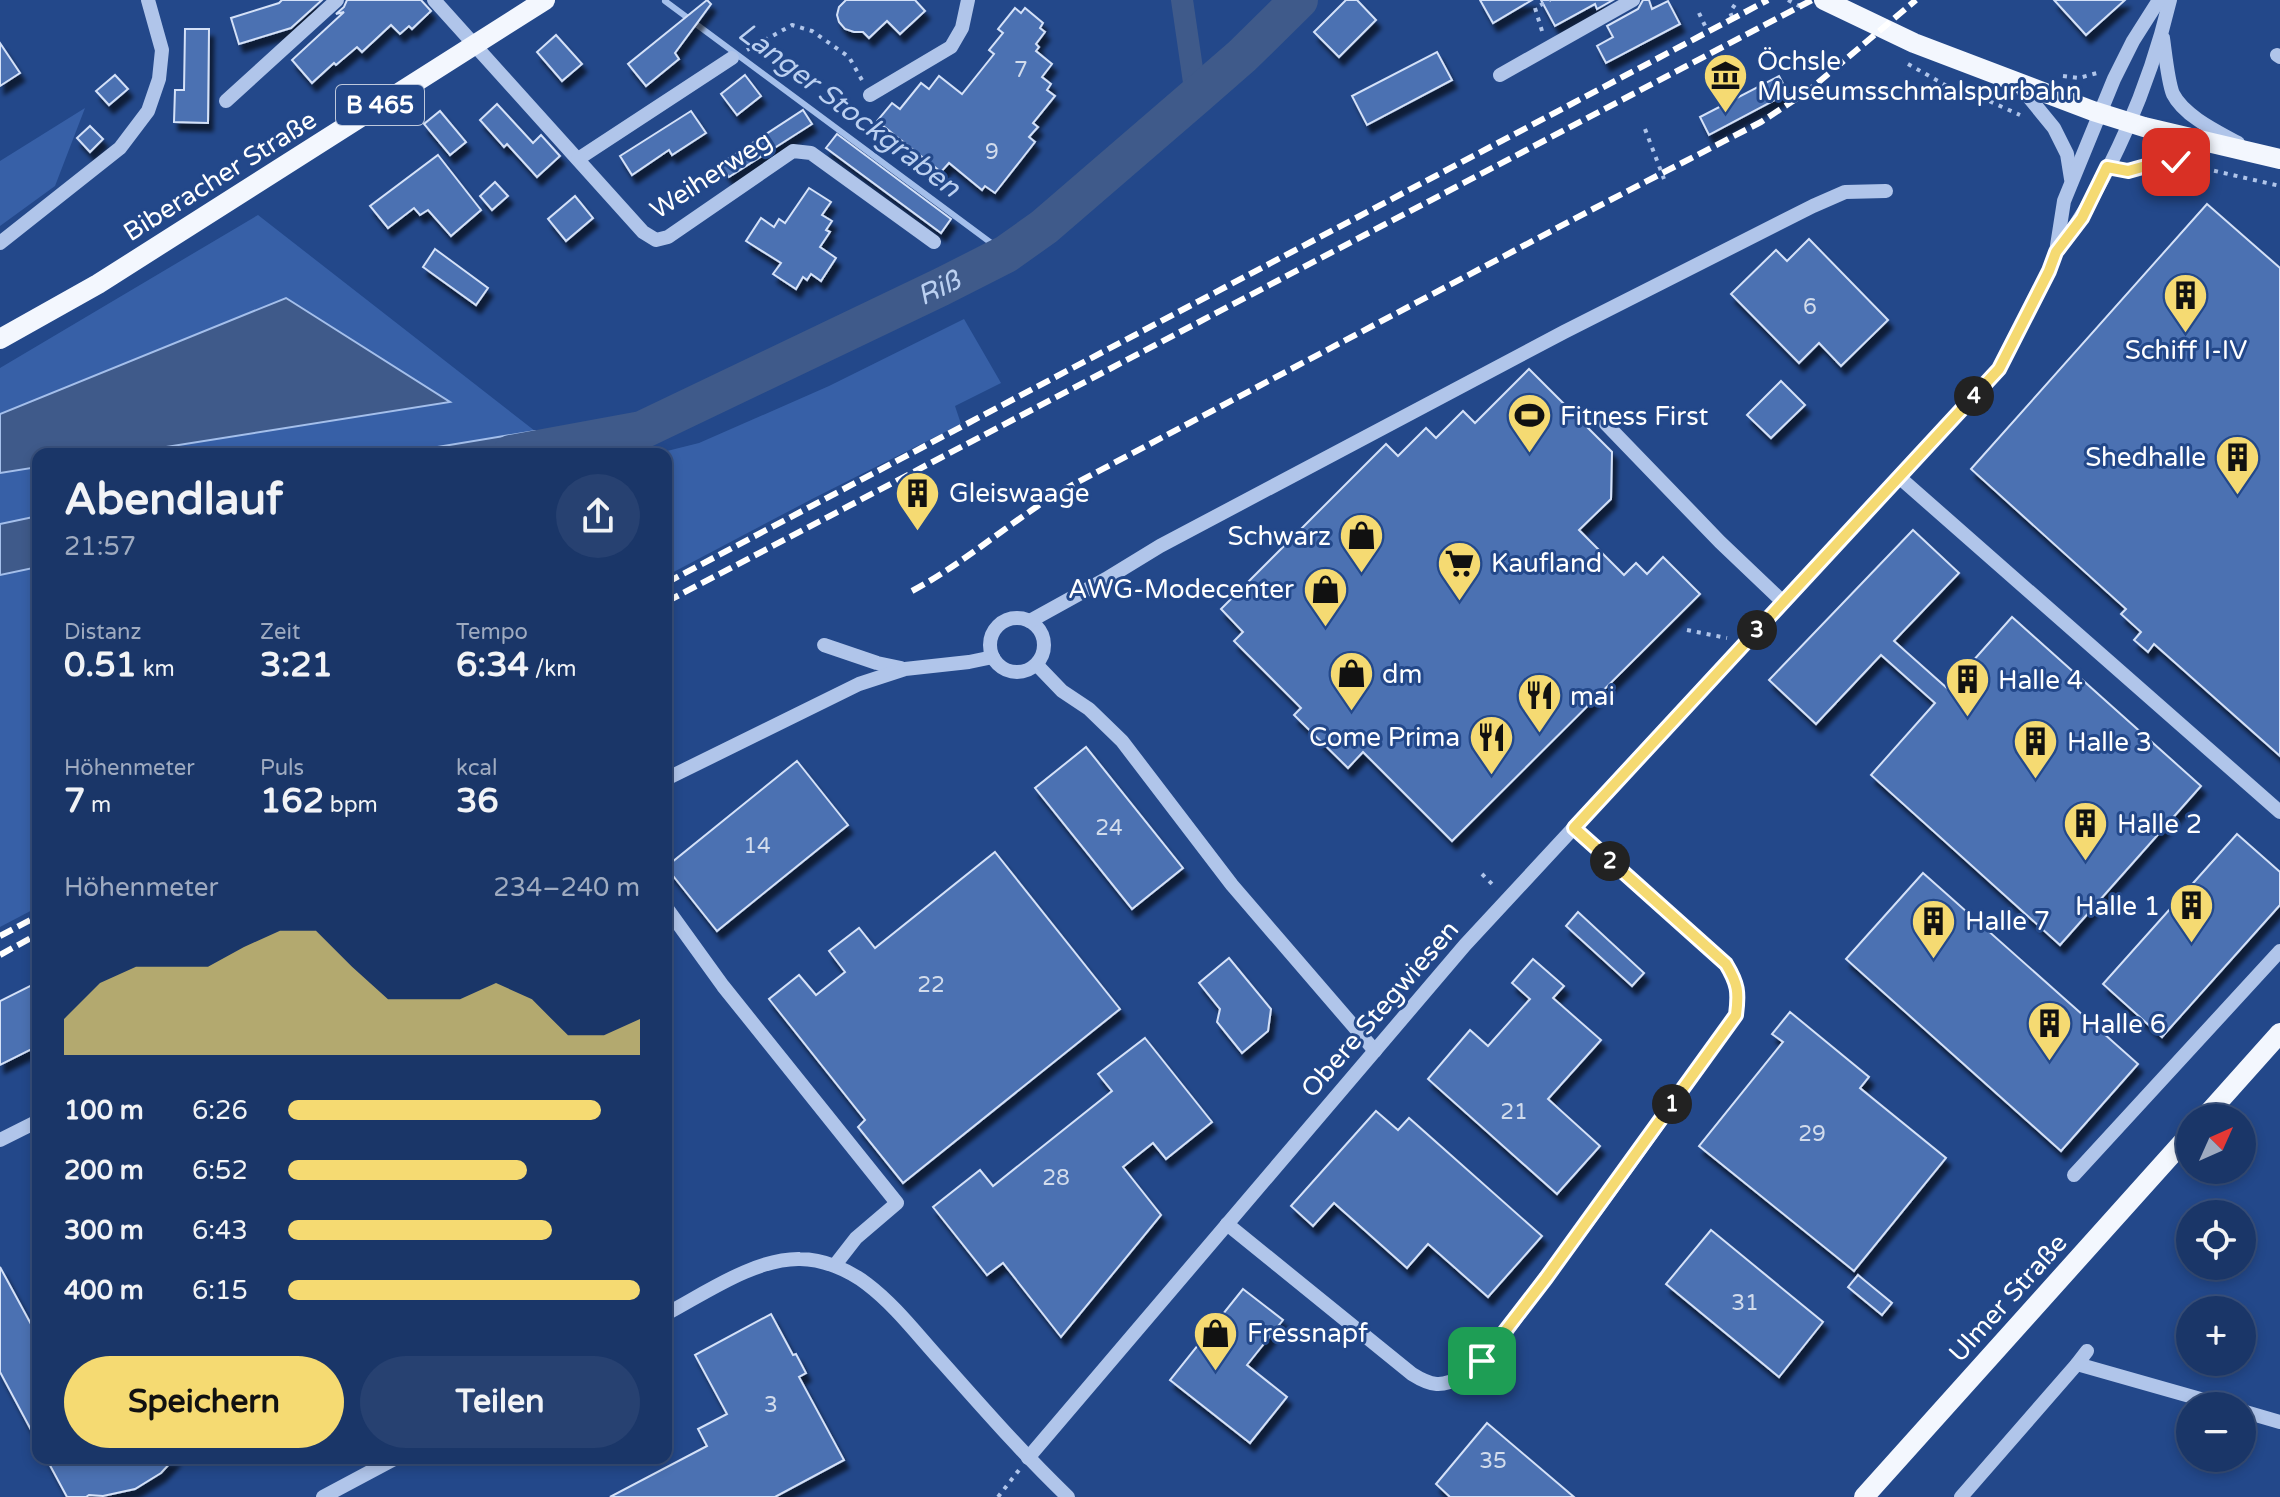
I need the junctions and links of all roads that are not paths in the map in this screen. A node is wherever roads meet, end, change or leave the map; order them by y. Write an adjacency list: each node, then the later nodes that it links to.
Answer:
1 (148, 0): 25 (street)
2 (337, 0): 16 (street)
3 (434, 0): 11 (street, Weiherweg)
4 (545, 0): 11 (main road, Biberacher Straße / B 465)
5 (968, 0): 15 (street)
6 (1633, 0): 13 (street)
7 (1824, 0): 14 (main road)
8 (2159, 0): 17 (street, Obere Stegwiesen)
9 (2170, 0): 10 (street, Obere Stegwiesen)
10 (2162, 34): 18 (street, Obere Stegwiesen); 19 (street)
11 (474, 45): 20 (street, Weiherweg); 27 (main road, Biberacher Straße / B 465)
12 (732, 58): 20 (street)
13 (1500, 75)
14 (2018, 83): 17 (main road); 22 (street, Obere Stegwiesen)
15 (870, 95)
16 (226, 101)
17 (2100, 113): 18 (main road); 22 (street, Obere Stegwiesen)
18 (2129, 122): 19 (main road); 26 (street, Obere Stegwiesen)
19 (2256, 153): 21 (main road)
20 (578, 159): 24 (street, Weiherweg)
21 (2280, 159)
22 (2071, 182): 26 (street, Obere Stegwiesen)
23 (1886, 191): 31 (street)
24 (934, 242)
25 (0, 243)
26 (2056, 252): 29 (street, Obere Stegwiesen)
27 (0, 339)
28 (1606, 424): 30 (street)
29 (1899, 477): 30 (street, Obere Stegwiesen); 37 (street)
30 (1783, 602): 38 (street, Obere Stegwiesen)
31 (1030, 621): 33 (street); 34 (street)
32 (824, 645): 35 (street)
33 (993, 657): 34 (street); 35 (street)
34 (1037, 665): 42 (street)
35 (905, 669): 36 (street)
36 (672, 776)
37 (2280, 812)
38 (1574, 828): 42 (street, Obere Stegwiesen); 48 (street)
39 (672, 915): 49 (street)
40 (2280, 951): 47 (street)
41 (2280, 1033): 43 (main road)
42 (1375, 1051): 48 (street, Obere Stegwiesen)
43 (2217, 1104)
44 (32, 1124): 45 (street)
45 (0, 1140)
46 (2176, 1150): 60 (main road, Ulmer Straße)
47 (2074, 1175)
48 (1227, 1224): 56 (street, Obere Stegwiesen)
49 (835, 1265): 50 (street); 56 (street)
50 (672, 1311)
51 (2087, 1351): 52 (street)
52 (2077, 1364): 53 (street); 61 (street)
53 (2176, 1392)
54 (2256, 1415): 55 (street)
55 (2280, 1422)
56 (1028, 1458): 59 (street)
57 (385, 1464): 58 (street)
58 (323, 1497)
59 (1068, 1497)
60 (1864, 1497)
61 (1961, 1497)

